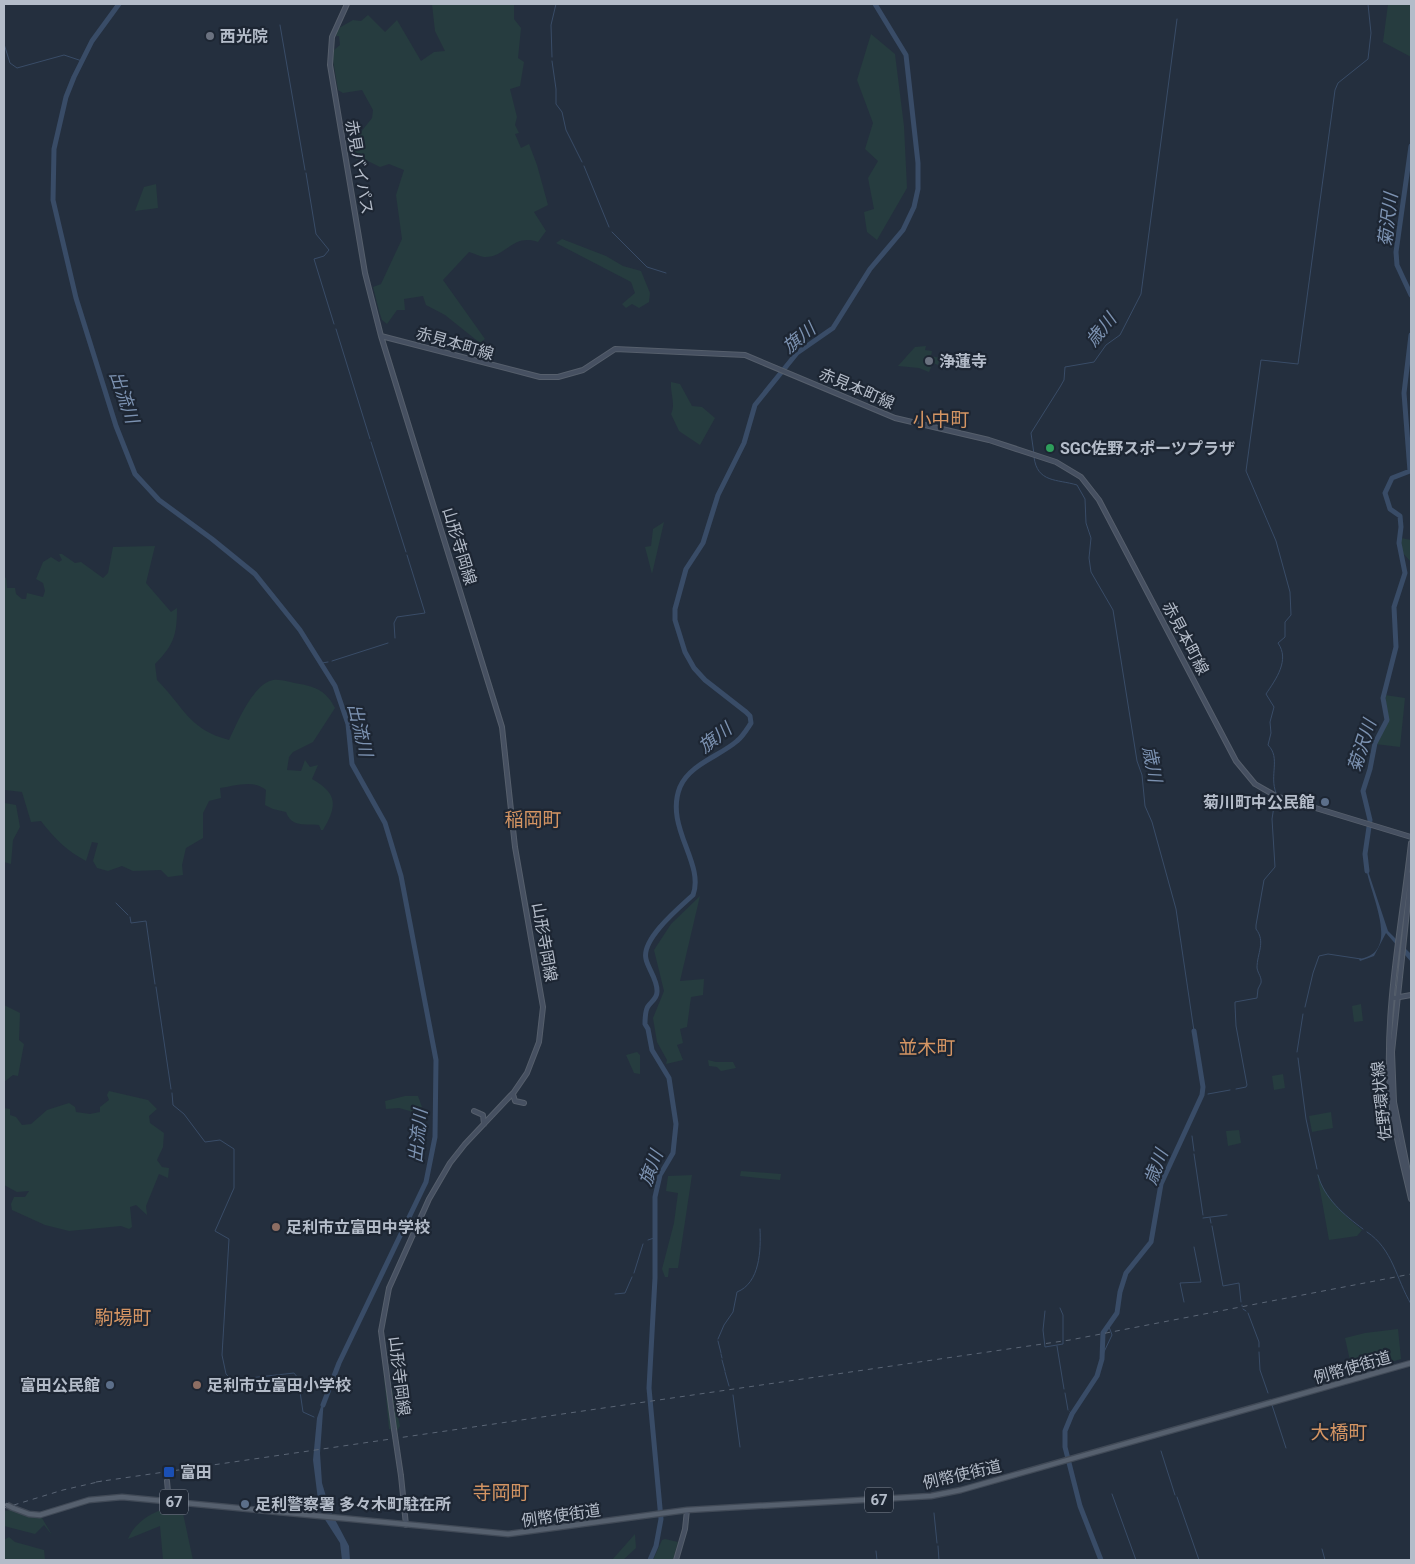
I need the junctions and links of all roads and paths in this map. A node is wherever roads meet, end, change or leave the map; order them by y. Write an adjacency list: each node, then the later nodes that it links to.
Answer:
1 (347, 4): 2 (main road, 赤見バイパス)
2 (381, 336): 3 (main road, 赤見本町線); 9 (main road, 山形寺岡線)
3 (1411, 837)
4 (1411, 843): 6 (main road)
5 (1411, 874): 6 (main road)
6 (1401, 941): 8 (main road)
7 (1411, 995): 8 (main road)
8 (1394, 998): 13 (main road, 佐野環状線); 14 (main road, 佐野環状線)
9 (514, 1092): 10 (main road); 12 (main road, 山形寺岡線)
10 (524, 1103)
11 (474, 1111): 12 (main road)
12 (484, 1124): 20 (main road, 山形寺岡線, bridge)
13 (1411, 1186)
14 (1411, 1200)
15 (1411, 1363): 19 (main road, 例幣使街道 / 67)
16 (167, 1481): 17 (main road)
17 (169, 1502): 18 (main road, 67, bridge); 20 (main road, 67)
18 (5, 1504)
19 (685, 1510): 20 (main road, 例幣使街道 / 67); 21 (main road)
20 (406, 1525)
21 (676, 1560)

